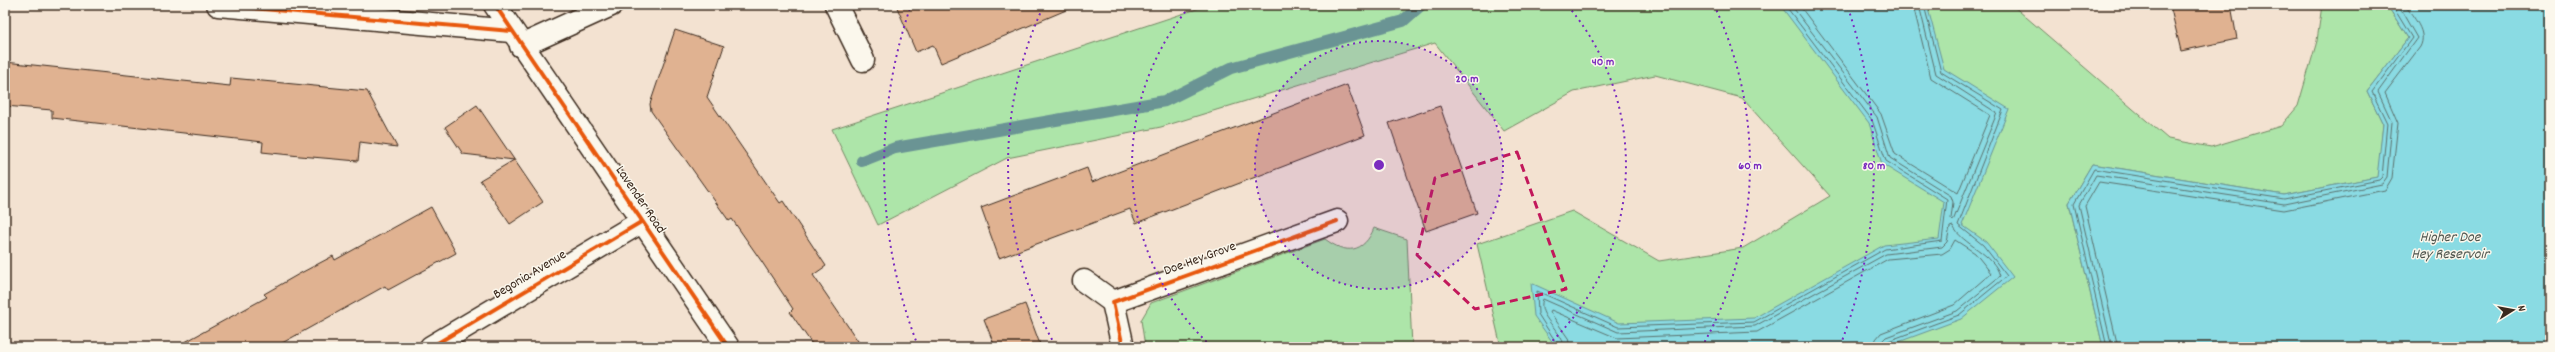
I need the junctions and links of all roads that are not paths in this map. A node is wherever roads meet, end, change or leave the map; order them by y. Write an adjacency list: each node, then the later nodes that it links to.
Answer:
1 (218, 5): 5 (street)
2 (495, 5): 5 (street, Lavender Road)
3 (611, 5): 5 (street)
4 (836, 5): 6 (street)
5 (516, 39): 8 (street, Lavender Road)
6 (863, 60)
7 (1337, 221): 10 (street, Doe Hey Grove)
8 (641, 222): 11 (street, Begonia Avenue); 12 (street, Lavender Road)
9 (1084, 281): 10 (street)
10 (1112, 302): 13 (street)
11 (431, 347)
12 (728, 347)
13 (1123, 347)

